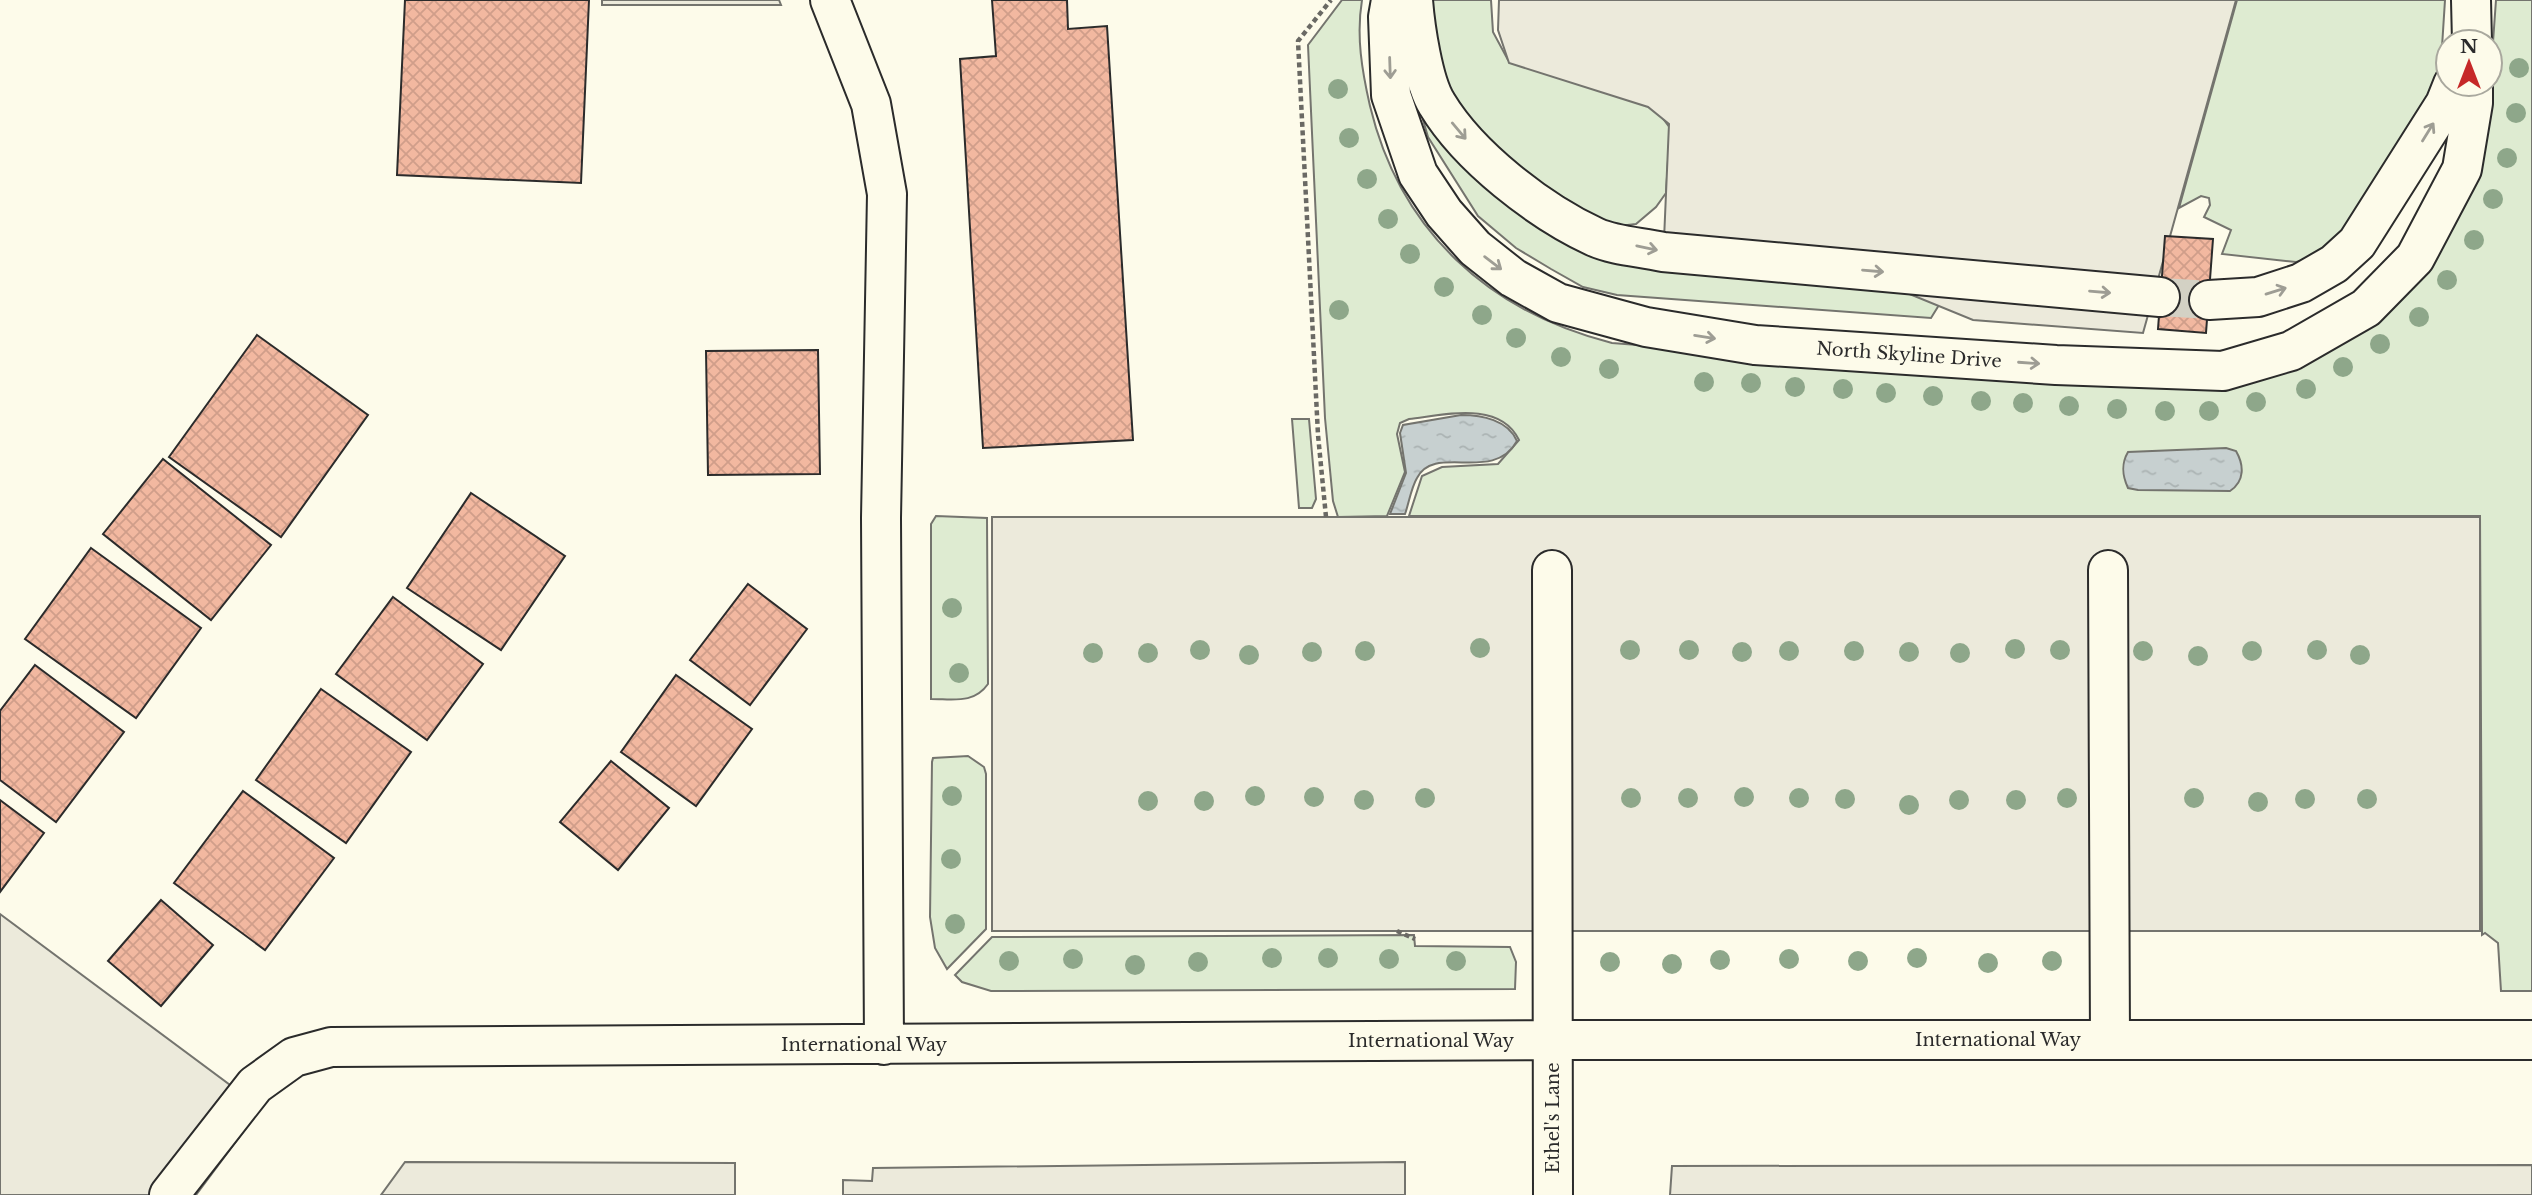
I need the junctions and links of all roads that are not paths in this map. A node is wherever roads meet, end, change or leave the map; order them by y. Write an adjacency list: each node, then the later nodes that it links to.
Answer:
1 (830, 0): 16 (street)
2 (1391, 0): 8 (street, North Skyline Drive, one-way to 8)
3 (1413, 0): 9 (street, one-way to 9)
4 (2470, 0): 5 (street); 6 (street)
5 (2465, 28)
6 (2471, 28)
7 (2447, 98): 10 (street, one-way to 7)
8 (2473, 98)
9 (2160, 297)
10 (2209, 300)
11 (1552, 570): 13 (street, Ethel's Lane)
12 (2108, 570): 14 (street)
13 (1553, 1040): 14 (street, International Way); 16 (street, International Way); 18 (street, Ethel's Lane)
14 (2110, 1040): 15 (street, International Way)
15 (2532, 1040)
16 (884, 1045): 17 (street, International Way)
17 (169, 1195)
18 (1553, 1195)

